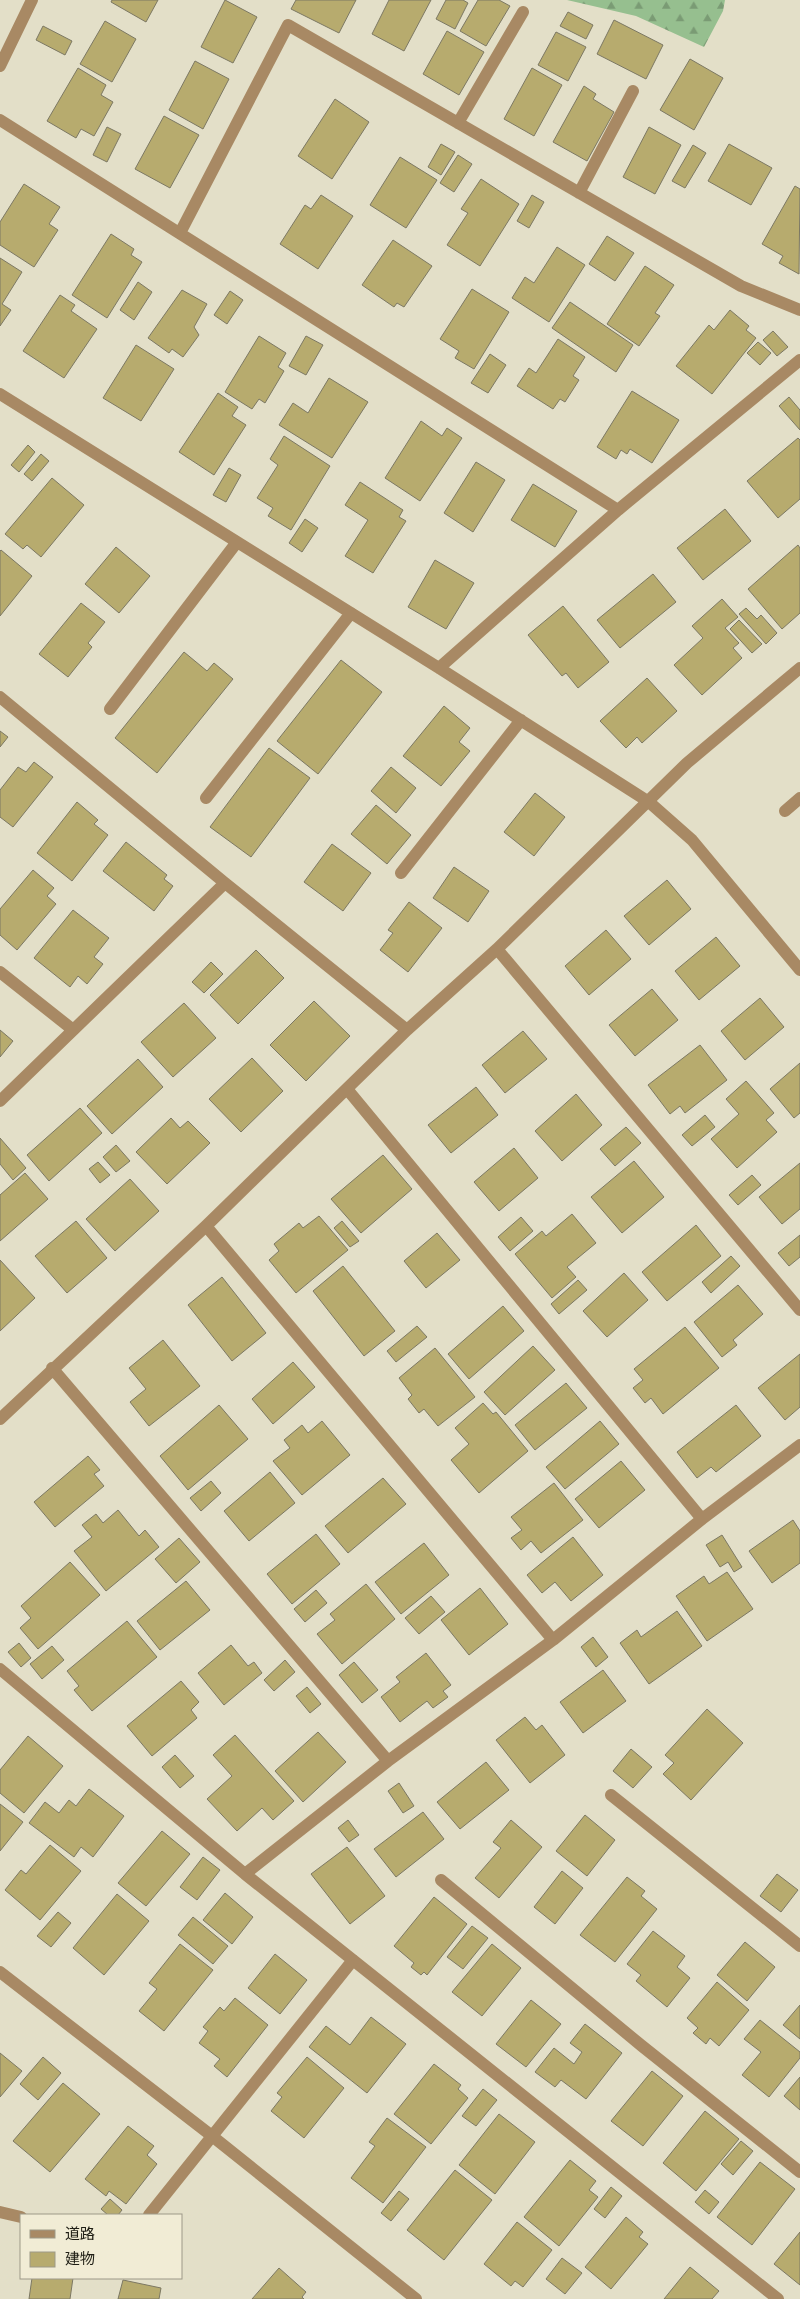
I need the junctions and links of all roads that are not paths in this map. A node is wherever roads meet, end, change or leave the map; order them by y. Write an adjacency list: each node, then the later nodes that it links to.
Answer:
1 (32, 0): 3 (street)
2 (524, 12): 6 (street)
3 (0, 66)
4 (633, 91): 7 (street)
5 (0, 120): 8 (street)
6 (458, 123): 7 (street); 8 (street)
7 (579, 193): 9 (street)
8 (180, 233): 12 (street)
9 (800, 310)
10 (800, 360): 12 (street)
11 (0, 394): 13 (street)
12 (618, 510): 15 (street)
13 (237, 542): 14 (street); 18 (street)
14 (351, 613): 15 (street); 20 (street)
15 (439, 668): 19 (street)
16 (800, 668): 22 (street)
17 (0, 697): 25 (street)
18 (110, 709)
19 (521, 720): 22 (street); 24 (street)
20 (206, 798)
21 (800, 798): 23 (street)
22 (649, 802): 26 (street); 27 (street)
23 (785, 811)
24 (401, 873)
25 (225, 883): 29 (street); 30 (street)
26 (497, 949): 30 (street); 34 (street)
27 (800, 970)
28 (0, 972): 29 (street)
29 (72, 1029): 32 (street)
30 (408, 1030): 31 (street)
31 (347, 1089): 33 (street); 38 (street)
32 (0, 1101)
33 (206, 1226): 35 (street); 39 (street)
34 (800, 1310)
35 (52, 1368): 36 (street); 41 (street)
36 (0, 1419)
37 (800, 1445): 38 (street)
38 (702, 1519): 39 (street)
39 (553, 1640): 41 (street)
40 (0, 1669): 43 (street)
41 (388, 1761): 43 (street)
42 (612, 1795): 45 (street)
43 (245, 1874): 46 (street)
44 (441, 1880): 49 (street)
45 (800, 1946)
46 (353, 1960): 48 (street); 54 (street)
47 (0, 1972): 48 (street)
48 (212, 2136): 51 (street); 53 (street)
49 (800, 2172)
50 (0, 2212): 52 (street)
51 (150, 2214)
52 (20, 2217)
53 (416, 2299)
54 (778, 2299)

